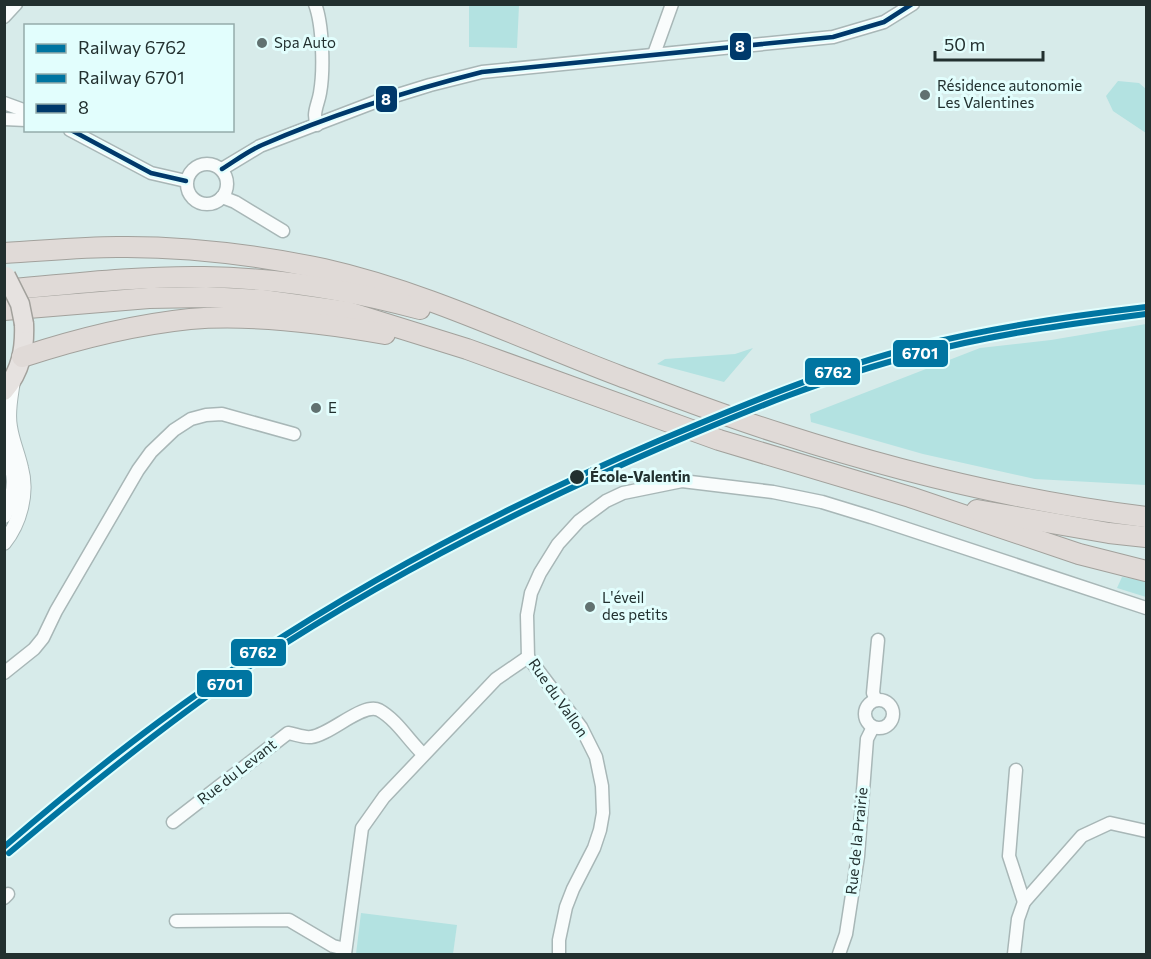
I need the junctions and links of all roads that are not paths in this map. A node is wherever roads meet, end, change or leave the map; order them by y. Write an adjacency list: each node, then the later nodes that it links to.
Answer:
1 (16, 4): 5 (street)
2 (315, 4): 11 (street)
3 (672, 4): 6 (street)
4 (913, 4): 6 (street)
5 (4, 16)
6 (654, 54): 11 (street)
7 (4, 103): 8 (street)
8 (24, 110)
9 (4, 118): 10 (street)
10 (24, 120)
11 (317, 125): 13 (street)
12 (74, 132): 14 (street)
13 (222, 170): 14 (street); 15 (street)
14 (186, 182): 15 (street)
15 (222, 197): 16 (street)
16 (283, 231)
17 (4, 253): 22 (highway)
18 (5, 280): 21 (main road, bridge); 22 (highway)
19 (4, 310): 20 (highway)
20 (467, 349): 21 (highway); 26 (highway)
21 (22, 357): 23 (main road)
22 (585, 363): 28 (highway)
23 (9, 385): 30 (street)
24 (294, 434): 35 (street)
25 (4, 446): 27 (street)
26 (910, 497): 29 (highway); 31 (highway)
27 (4, 516)
28 (1146, 518)
29 (1146, 537)
30 (4, 543)
31 (1146, 572)
32 (1146, 608): 34 (street, Rue du Vallon)
33 (878, 640): 36 (street)
34 (528, 657): 38 (street); 45 (street, Rue du Vallon)
35 (4, 673)
36 (876, 700): 37 (street); 37 (street)
37 (873, 727): 46 (street, Rue de la Prairie)
38 (423, 754): 40 (street, Rue du Levant); 44 (street)
39 (1016, 770): 42 (street)
40 (173, 822)
41 (1146, 831): 42 (street)
42 (1024, 902): 47 (street)
43 (176, 921): 44 (street)
44 (345, 952)
45 (559, 954)
46 (839, 954)
47 (1014, 954)

